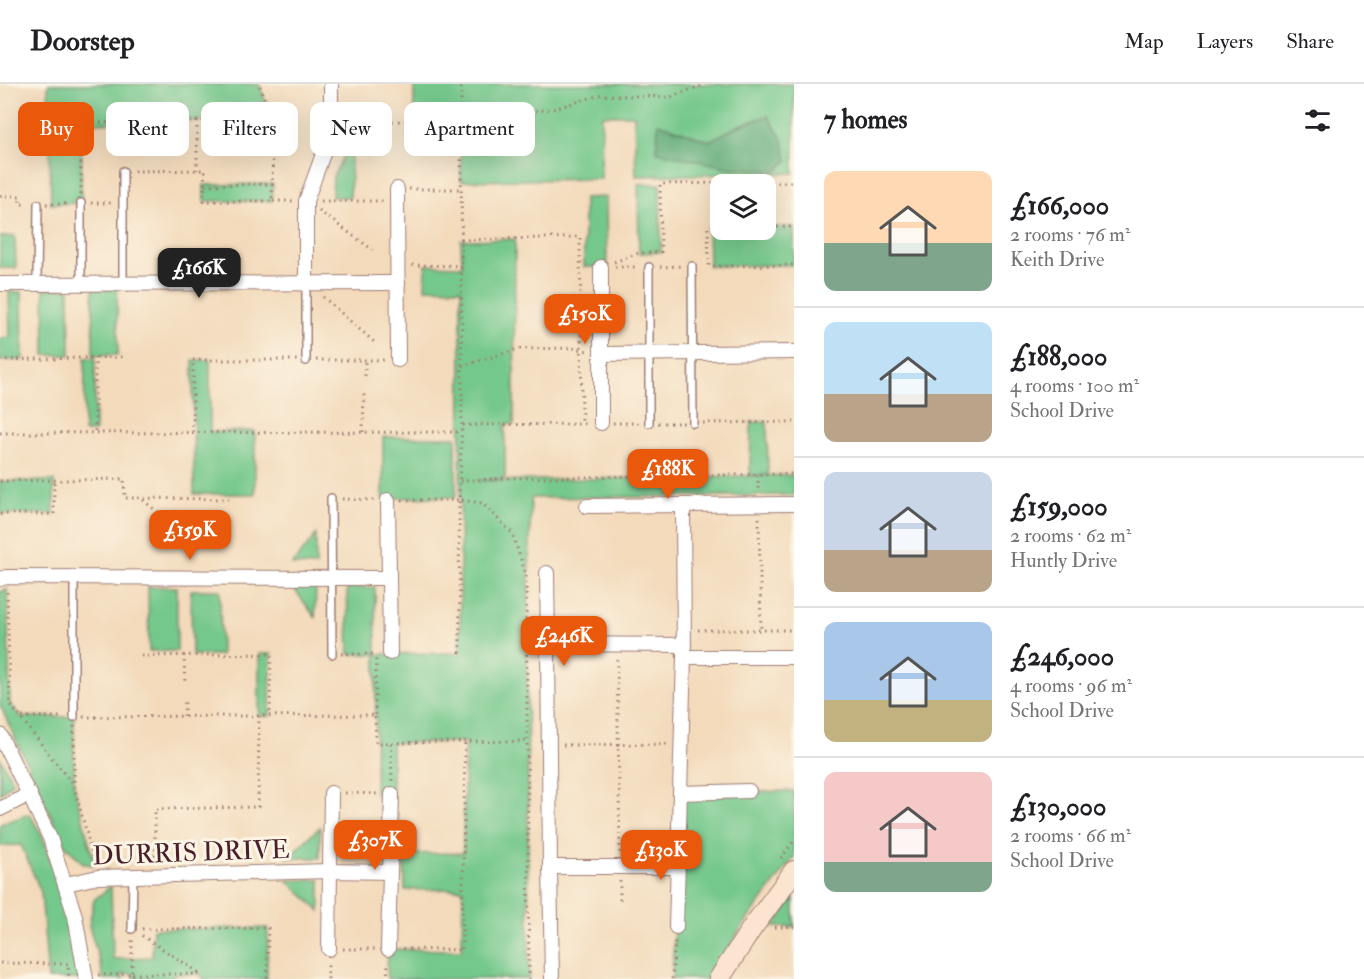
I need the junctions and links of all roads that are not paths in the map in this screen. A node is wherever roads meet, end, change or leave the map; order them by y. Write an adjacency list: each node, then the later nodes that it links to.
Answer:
1 (331, 84): 9 (street)
2 (123, 171): 14 (lane)
3 (397, 195): 12 (street)
4 (81, 203): 11 (lane)
5 (38, 204): 10 (lane)
6 (693, 266): 16 (lane)
7 (601, 267): 17 (street)
8 (649, 267): 18 (lane)
9 (306, 282): 12 (street); 14 (street); 19 (lane)
10 (37, 283): 11 (street); 13 (street)
11 (81, 283): 14 (street)
12 (398, 283): 20 (street)
13 (0, 284)
14 (123, 284)
15 (794, 352): 16 (street)
16 (693, 353): 18 (street); 23 (lane)
17 (601, 354): 18 (street); 21 (street)
18 (650, 354): 22 (lane)
19 (306, 360)
20 (398, 360)
21 (601, 423)
22 (649, 423)
23 (693, 423)
24 (332, 498): 32 (lane)
25 (388, 500): 33 (street)
26 (794, 504): 27 (street)
27 (683, 505): 28 (street); 35 (street)
28 (586, 506)
29 (547, 573): 34 (street)
30 (74, 577): 31 (street); 32 (street); 39 (lane)
31 (3, 578)
32 (331, 578): 33 (street); 37 (lane)
33 (387, 578): 36 (street)
34 (548, 644): 35 (street); 47 (street)
35 (684, 651): 38 (street); 43 (street)
36 (383, 653)
37 (332, 654)
38 (794, 657)
39 (74, 717)
40 (0, 735): 44 (street)
41 (749, 791): 43 (street)
42 (331, 793): 49 (street)
43 (680, 793): 48 (street)
44 (30, 794): 46 (street); 53 (street)
45 (392, 794): 51 (street)
46 (0, 809)
47 (550, 867): 48 (street); 59 (street)
48 (677, 867): 54 (street)
49 (330, 871): 51 (street, DURRIS DRIVE); 52 (street, DURRIS DRIVE); 56 (street)
50 (794, 871): 60 (street)
51 (390, 872): 57 (street)
52 (132, 876): 53 (street, DURRIS DRIVE); 55 (lane)
53 (66, 884): 58 (street)
54 (676, 927)
55 (132, 929)
56 (329, 949)
57 (388, 949)
58 (86, 977)
59 (552, 979)
60 (719, 979)

